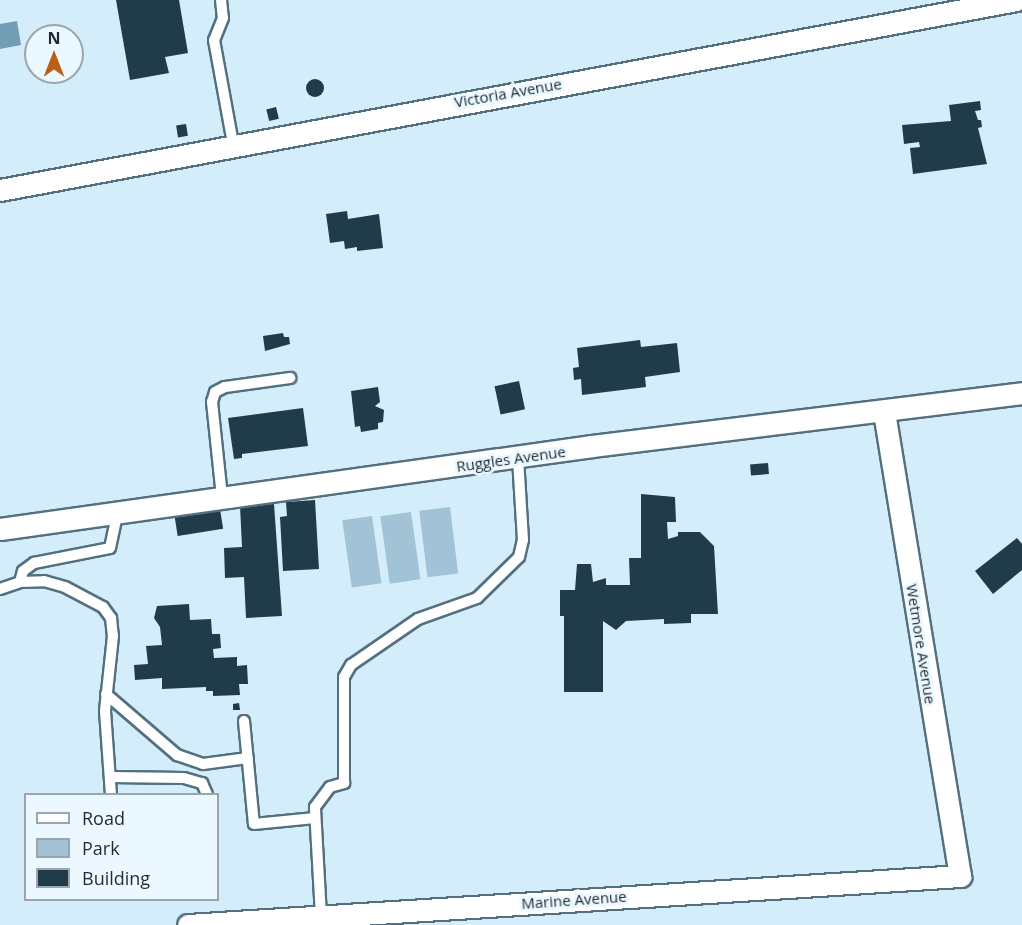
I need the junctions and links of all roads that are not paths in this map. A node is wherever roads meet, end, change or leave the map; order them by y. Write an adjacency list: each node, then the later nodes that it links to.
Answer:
1 (221, 0): 3 (lane)
2 (1016, 0): 3 (street, Victoria Avenue)
3 (233, 144): 4 (street, Victoria Avenue)
4 (0, 190)
5 (290, 378): 9 (lane)
6 (1022, 393): 7 (street, Ruggles Avenue)
7 (884, 411): 8 (street, Ruggles Avenue); 23 (street, Wetmore Avenue)
8 (518, 458): 9 (street, Ruggles Avenue); 22 (lane)
9 (222, 497): 10 (street, Ruggles Avenue)
10 (117, 514): 11 (street, Ruggles Avenue); 12 (lane)
11 (0, 529)
12 (20, 582): 13 (lane); 14 (lane)
13 (0, 589)
14 (106, 694): 17 (lane); 18 (lane)
15 (244, 721): 16 (lane)
16 (248, 758): 17 (lane); 22 (lane)
17 (196, 761): 19 (lane)
18 (111, 777): 19 (lane); 20 (lane)
19 (193, 781): 21 (lane)
20 (111, 793)
21 (206, 793)
22 (315, 818): 24 (lane)
23 (960, 876): 24 (street, Marine Avenue)
24 (321, 916): 25 (street, Marine Avenue)
25 (188, 925)

